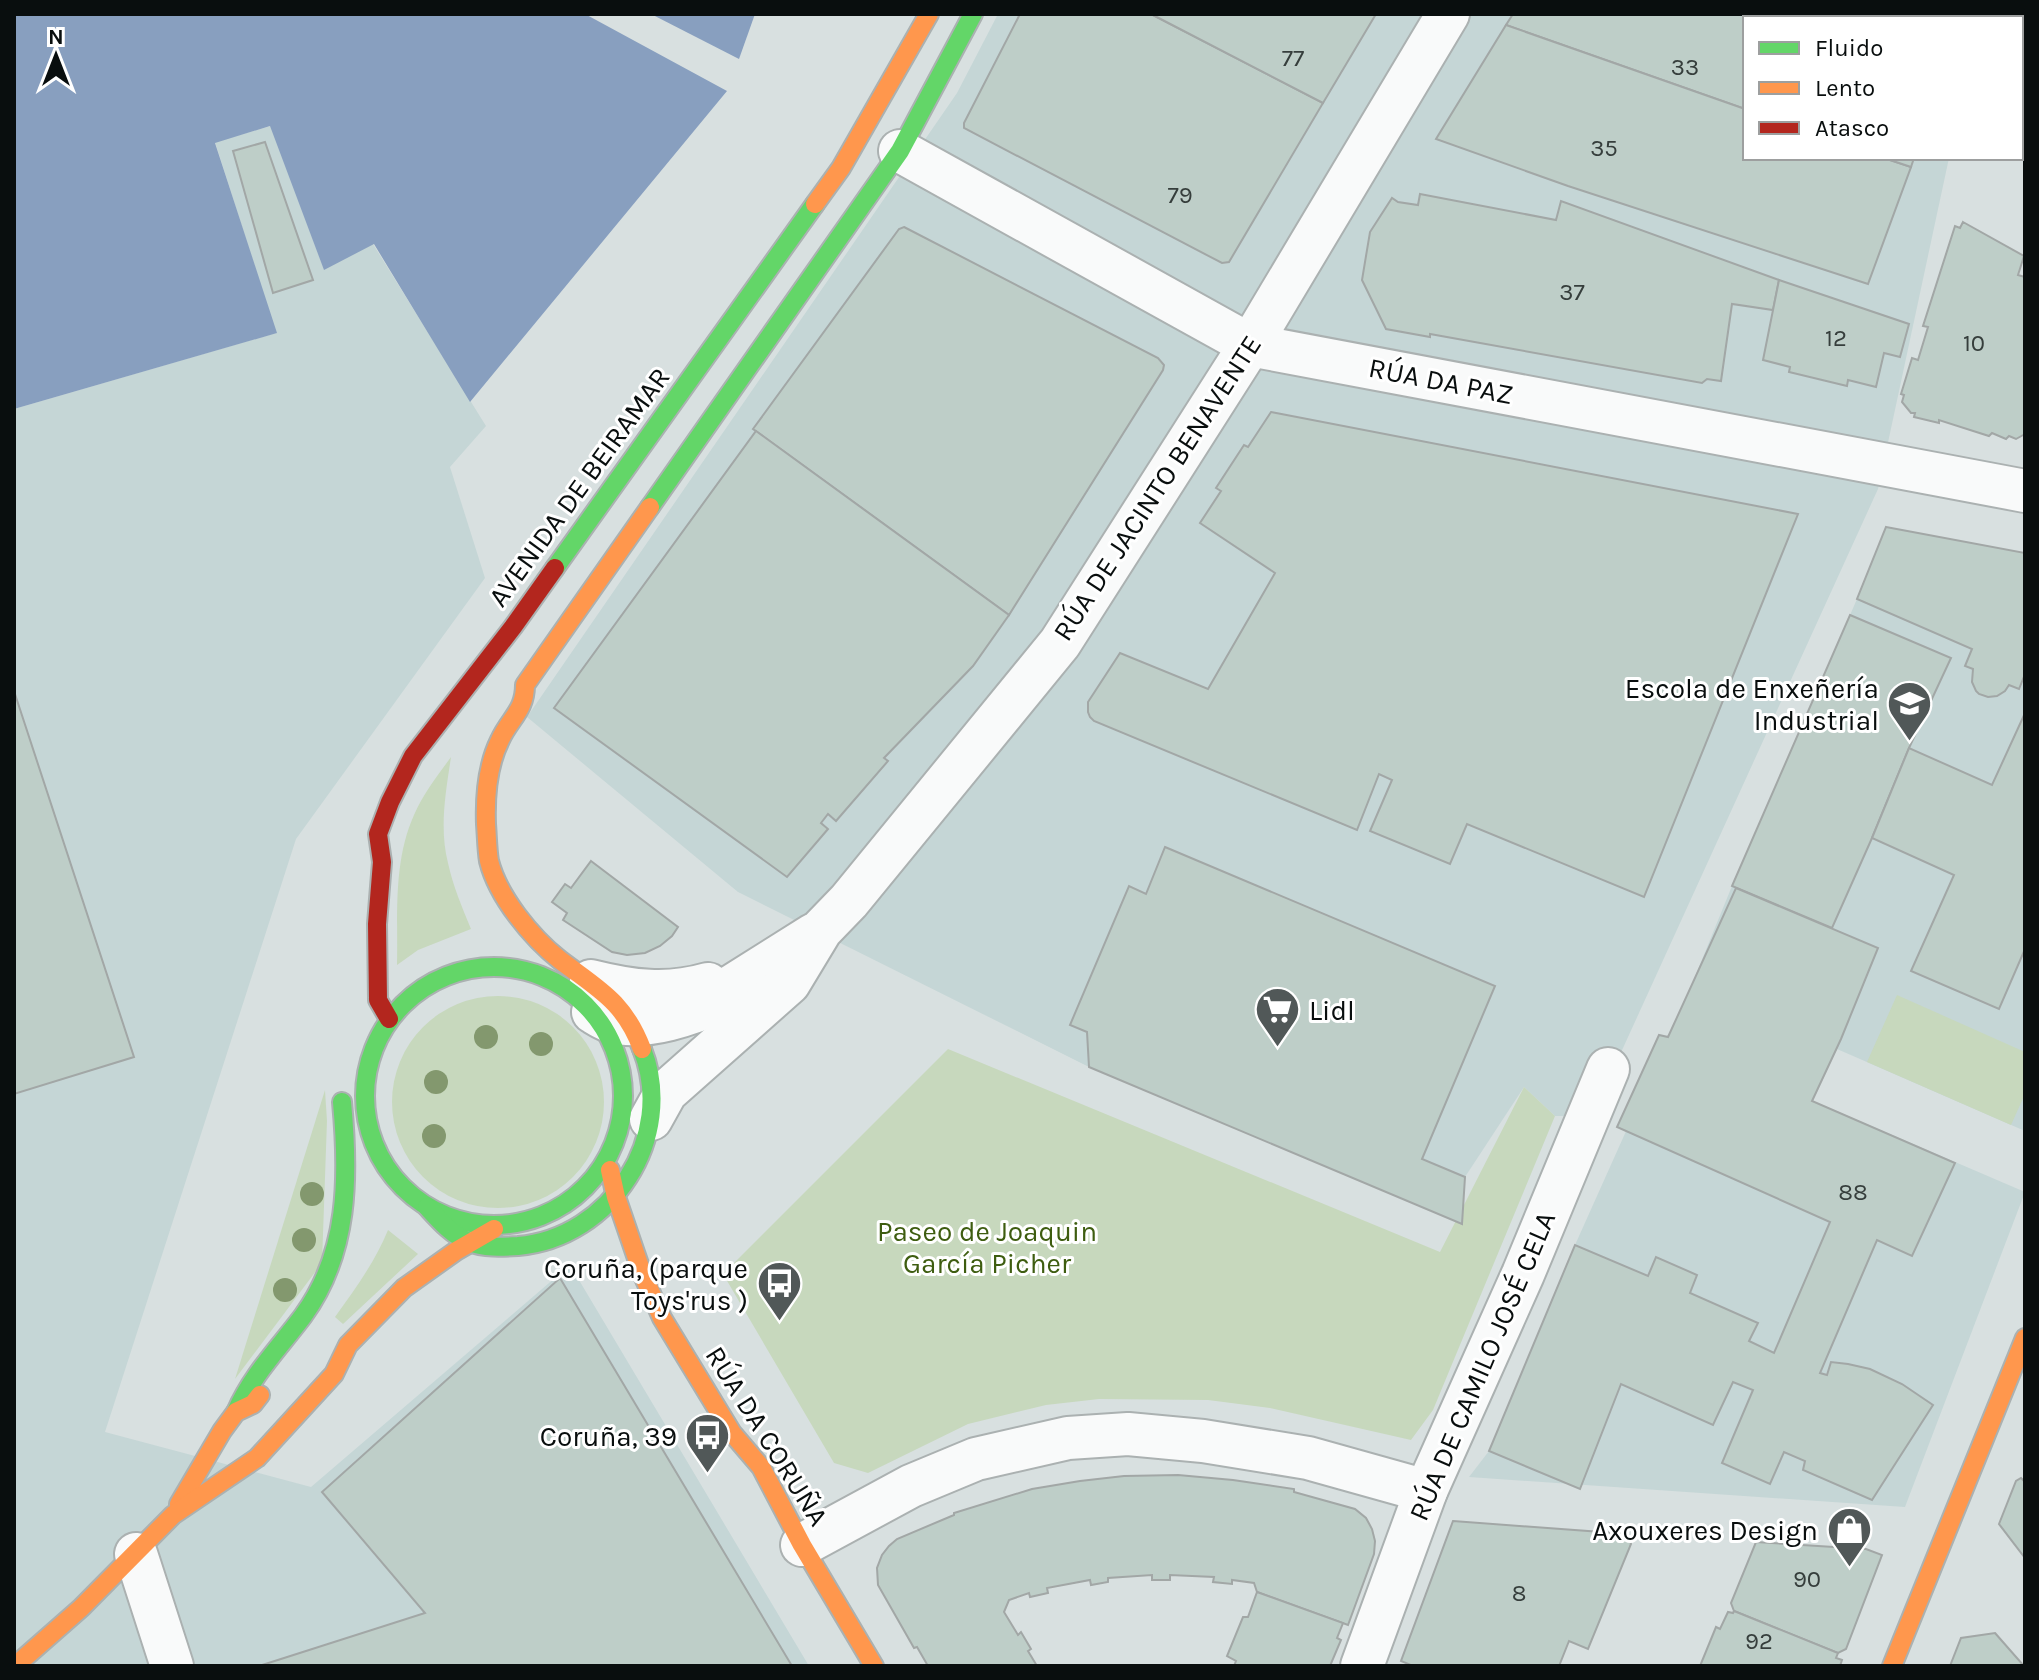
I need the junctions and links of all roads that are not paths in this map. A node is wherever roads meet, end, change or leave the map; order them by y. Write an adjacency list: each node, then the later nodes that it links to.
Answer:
1 (929, 14): 9 (main road, AVENIDA DE BEIRAMAR)
2 (973, 14): 4 (main road)
3 (1448, 14): 5 (street, RÚA DE JACINTO BENAVENTE)
4 (900, 151): 5 (street, RÚA DA PAZ); 7 (main road)
5 (1250, 345): 6 (street, RÚA DA PAZ); 11 (street, RÚA DE JACINTO BENAVENTE)
6 (2025, 491)
7 (525, 685): 8 (main road); 15 (main road)
8 (507, 692)
9 (378, 834): 10 (main road); 16 (main road, AVENIDA DE BEIRAMAR)
10 (363, 852)
11 (821, 930): 14 (street, RÚA DE JACINTO BENAVENTE); 19 (street, RÚA DE JACINTO BENAVENTE)
12 (507, 947): 13 (main road)
13 (523, 969): 15 (main road); 16 (main road)
14 (732, 986): 15 (street, RÚA DE JACINTO BENAVENTE); 15 (street, RÚA DE JACINTO BENAVENTE)
15 (605, 1005): 19 (main road); 21 (main road)
16 (389, 1019): 20 (main road)
17 (1608, 1069): 40 (street, RÚA DE CAMILO JOSÉ CELA)
18 (343, 1089): 39 (main road)
19 (648, 1134): 23 (main road); 24 (main road)
20 (372, 1143): 22 (main road); 25 (main road)
21 (610, 1153): 24 (main road, RÚA DA CORUÑA); 26 (main road)
22 (372, 1173)
23 (644, 1187)
24 (616, 1197): 27 (main road); 35 (main road, RÚA DA CORUÑA)
25 (427, 1207): 26 (main road); 28 (main road)
26 (502, 1225): 28 (main road)
27 (560, 1237): 29 (main road); 30 (main road)
28 (470, 1243): 30 (main road); 38 (main road)
29 (588, 1244)
30 (507, 1247): 31 (main road)
31 (474, 1264)
32 (658, 1265): 35 (main road)
33 (638, 1308): 35 (main road)
34 (326, 1312): 39 (main road)
35 (662, 1318): 42 (main road, RÚA DA CORUÑA)
36 (2025, 1338): 48 (main road)
37 (361, 1361): 38 (main road)
38 (334, 1374): 41 (main road)
39 (236, 1412): 41 (main road)
40 (1426, 1491): 42 (street); 47 (street, RÚA DE CAMILO JOSÉ CELA)
41 (173, 1515): 43 (main road)
42 (802, 1545): 46 (main road, RÚA DA CORUÑA)
43 (136, 1554): 44 (main road); 45 (street)
44 (15, 1666)
45 (172, 1666)
46 (874, 1666)
47 (1362, 1666)
48 (1892, 1666)

